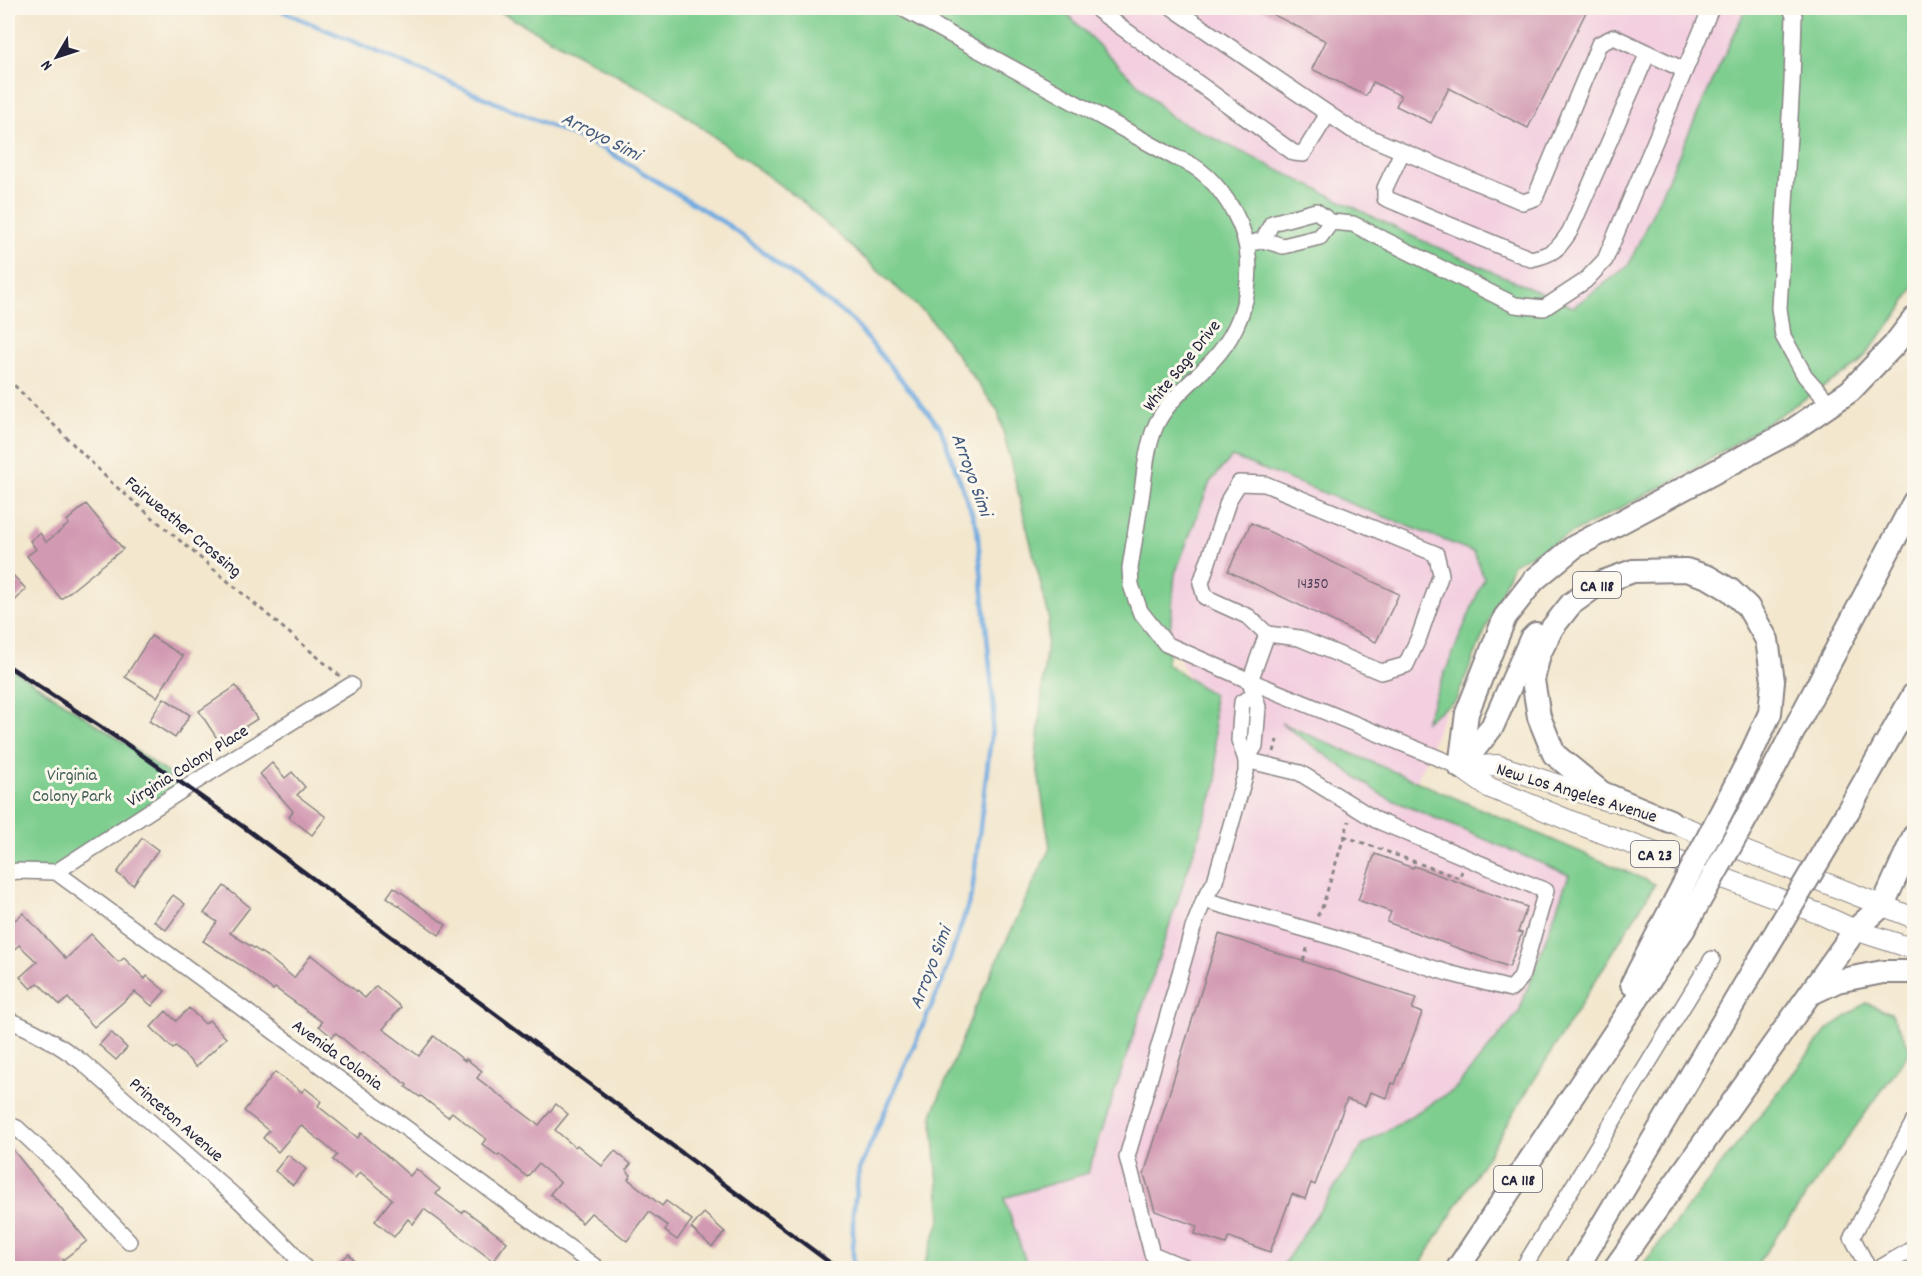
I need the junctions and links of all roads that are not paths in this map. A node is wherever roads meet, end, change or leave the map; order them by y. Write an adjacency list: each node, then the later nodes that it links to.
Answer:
1 (902, 8): 12 (street, White Sage Drive)
2 (1097, 8): 8 (street)
3 (1173, 8): 8 (street)
4 (1711, 8): 7 (street)
5 (1791, 8): 14 (street)
6 (1648, 53): 7 (street); 9 (street); 9 (street)
7 (1684, 70): 10 (street)
8 (1328, 114): 9 (street)
9 (1402, 152)
10 (1331, 222): 11 (street); 11 (street)
11 (1263, 240): 12 (street)
12 (1246, 244): 19 (street, White Sage Drive)
13 (1914, 319): 14 (highway)
14 (1830, 404): 22 (highway)
15 (1914, 502): 30 (highway, bridge)
16 (1571, 604): 22 (highway); 23 (highway, CA 118); 30 (highway, CA 118, bridge)
17 (1267, 634): 17 (street); 19 (street)
18 (351, 685): 25 (street, Virginia Colony Place)
19 (1252, 689): 21 (street); 22 (street, White Sage Drive)
20 (1914, 694): 46 (highway, bridge)
21 (1246, 760): 27 (street); 27 (street)
22 (1460, 767): 23 (main road, New Los Angeles Avenue); 31 (main road, New Los Angeles Avenue / CA 23)
23 (1670, 821): 28 (main road, New Los Angeles Avenue / CA 118)
24 (1914, 836): 28 (highway)
25 (56, 872): 26 (street); 42 (street, Avenida Colonia)
26 (8, 873)
27 (1204, 900): 43 (street)
28 (1883, 905): 29 (main road, New Los Angeles Avenue / CA 118); 31 (highway)
29 (1914, 918)
30 (1674, 926): 44 (highway, CA 118)
31 (1855, 930): 32 (main road, New Los Angeles Avenue / CA 23); 35 (highway)
32 (1914, 949)
33 (1712, 960): 45 (street)
34 (1914, 972): 35 (highway)
35 (1808, 995): 47 (highway)
36 (8, 1020): 41 (street, Princeton Avenue)
37 (1914, 1121): 48 (street)
38 (8, 1124): 39 (street)
39 (129, 1241)
40 (1914, 1248): 49 (street)
41 (305, 1269)
42 (597, 1269)
43 (1186, 1269)
44 (1458, 1269)
45 (1523, 1269)
46 (1577, 1269)
47 (1615, 1269)
48 (1868, 1269)
49 (1880, 1269)

